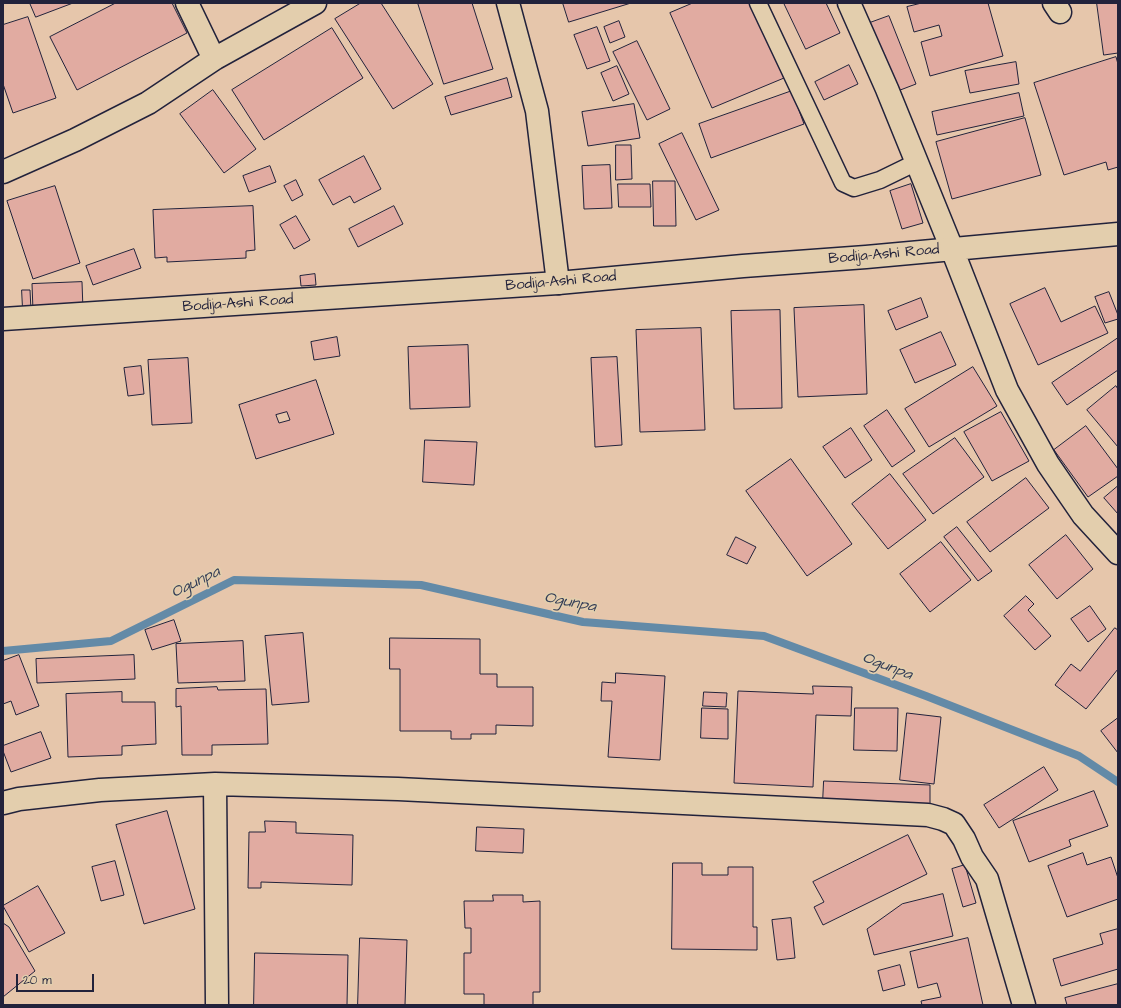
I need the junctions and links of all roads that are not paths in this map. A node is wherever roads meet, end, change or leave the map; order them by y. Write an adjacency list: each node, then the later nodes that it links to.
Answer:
1 (187, 3): 6 (street)
2 (315, 3): 6 (street)
3 (508, 3): 11 (street)
4 (758, 3): 7 (lane)
5 (849, 3): 7 (street)
6 (214, 59): 8 (street)
7 (917, 162): 10 (street)
8 (3, 172)
9 (1118, 234): 10 (street, Bodija-Ashi Road)
10 (952, 249): 11 (street, Bodija-Ashi Road); 13 (street)
11 (558, 283): 12 (street, Bodija-Ashi Road)
12 (3, 318)
13 (1118, 553)
14 (215, 784): 15 (street); 16 (street); 17 (street)
15 (3, 803)
16 (217, 1005)
17 (1024, 1005)

